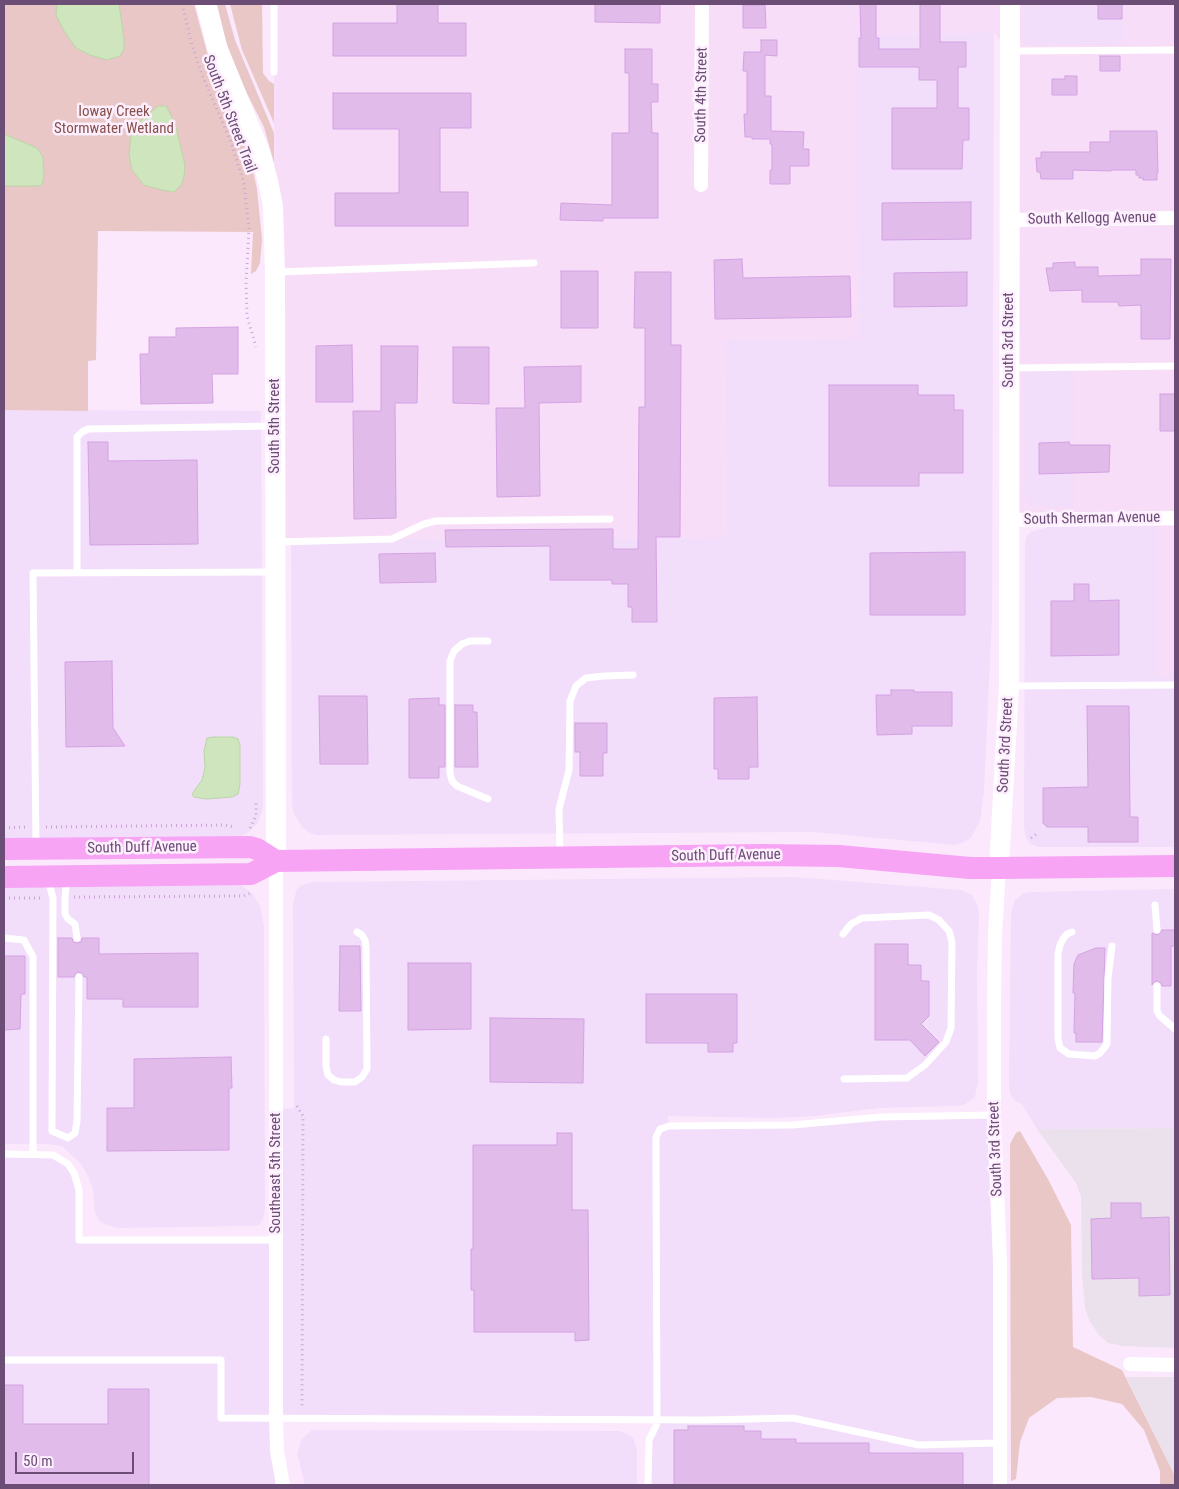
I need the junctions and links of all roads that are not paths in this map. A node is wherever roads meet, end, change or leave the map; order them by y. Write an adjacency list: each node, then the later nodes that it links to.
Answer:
1 (206, 4): 12 (street, South 5th Street)
2 (274, 4): 7 (lane)
3 (702, 4): 8 (street, South 4th Street)
4 (1010, 4): 6 (street, South 3rd Street)
5 (1175, 50): 6 (lane)
6 (1010, 51): 10 (street, South 3rd Street)
7 (274, 72)
8 (701, 186)
9 (1175, 218): 10 (street, South Kellogg Avenue)
10 (1009, 220): 14 (street, South 3rd Street)
11 (534, 263): 12 (lane)
12 (275, 272): 15 (street, South 5th Street)
13 (1175, 366): 14 (lane)
14 (1009, 368): 18 (street, South 3rd Street)
15 (275, 426): 19 (street, South 5th Street); 20 (lane)
16 (1175, 518): 18 (street, South Sherman Avenue)
17 (610, 520): 19 (lane)
18 (1008, 520): 25 (street, South 3rd Street)
19 (275, 542): 21 (street, South 5th Street)
20 (77, 572): 21 (lane); 28 (lane)
21 (275, 572): 30 (street, South 5th Street)
22 (488, 641): 26 (lane)
23 (633, 675): 29 (lane)
24 (1175, 685): 25 (lane)
25 (1009, 686): 32 (street, South 3rd Street)
26 (488, 799)
27 (4, 849): 28 (main road, South Duff Avenue)
28 (36, 849): 30 (main road, South Duff Avenue)
29 (560, 857): 30 (main road, South Duff Avenue); 32 (main road, South Duff Avenue)
30 (276, 860): 35 (main road, South Duff Avenue); 52 (street, Southeast 5th Street)
31 (1175, 866): 32 (main road, South Duff Avenue)
32 (999, 868): 49 (street, South 3rd Street)
33 (47, 876): 34 (main road, South Duff Avenue); 35 (main road, South Duff Avenue); 44 (lane)
34 (4, 877)
35 (68, 887): 42 (lane)
36 (1155, 905): 37 (lane)
37 (1157, 930)
38 (356, 932): 47 (lane)
39 (1072, 932): 43 (lane)
40 (843, 934): 48 (lane)
41 (4, 938): 51 (lane)
42 (77, 938)
43 (1112, 946)
44 (78, 977)
45 (1157, 986): 46 (lane)
46 (1175, 1028)
47 (326, 1039)
48 (844, 1079)
49 (994, 1115): 57 (lane); 58 (street, South 3rd Street)
50 (4, 1154): 51 (lane)
51 (33, 1154): 52 (lane)
52 (276, 1240): 56 (street, Southeast 5th Street)
53 (4, 1360): 56 (lane)
54 (1130, 1364): 55 (street)
55 (1175, 1364)
56 (276, 1419): 57 (lane); 59 (street, Southeast 5th Street)
57 (657, 1420): 58 (lane); 60 (lane)
58 (999, 1443): 61 (street, South 3rd Street)
59 (283, 1485)
60 (648, 1485)
61 (1000, 1485)

